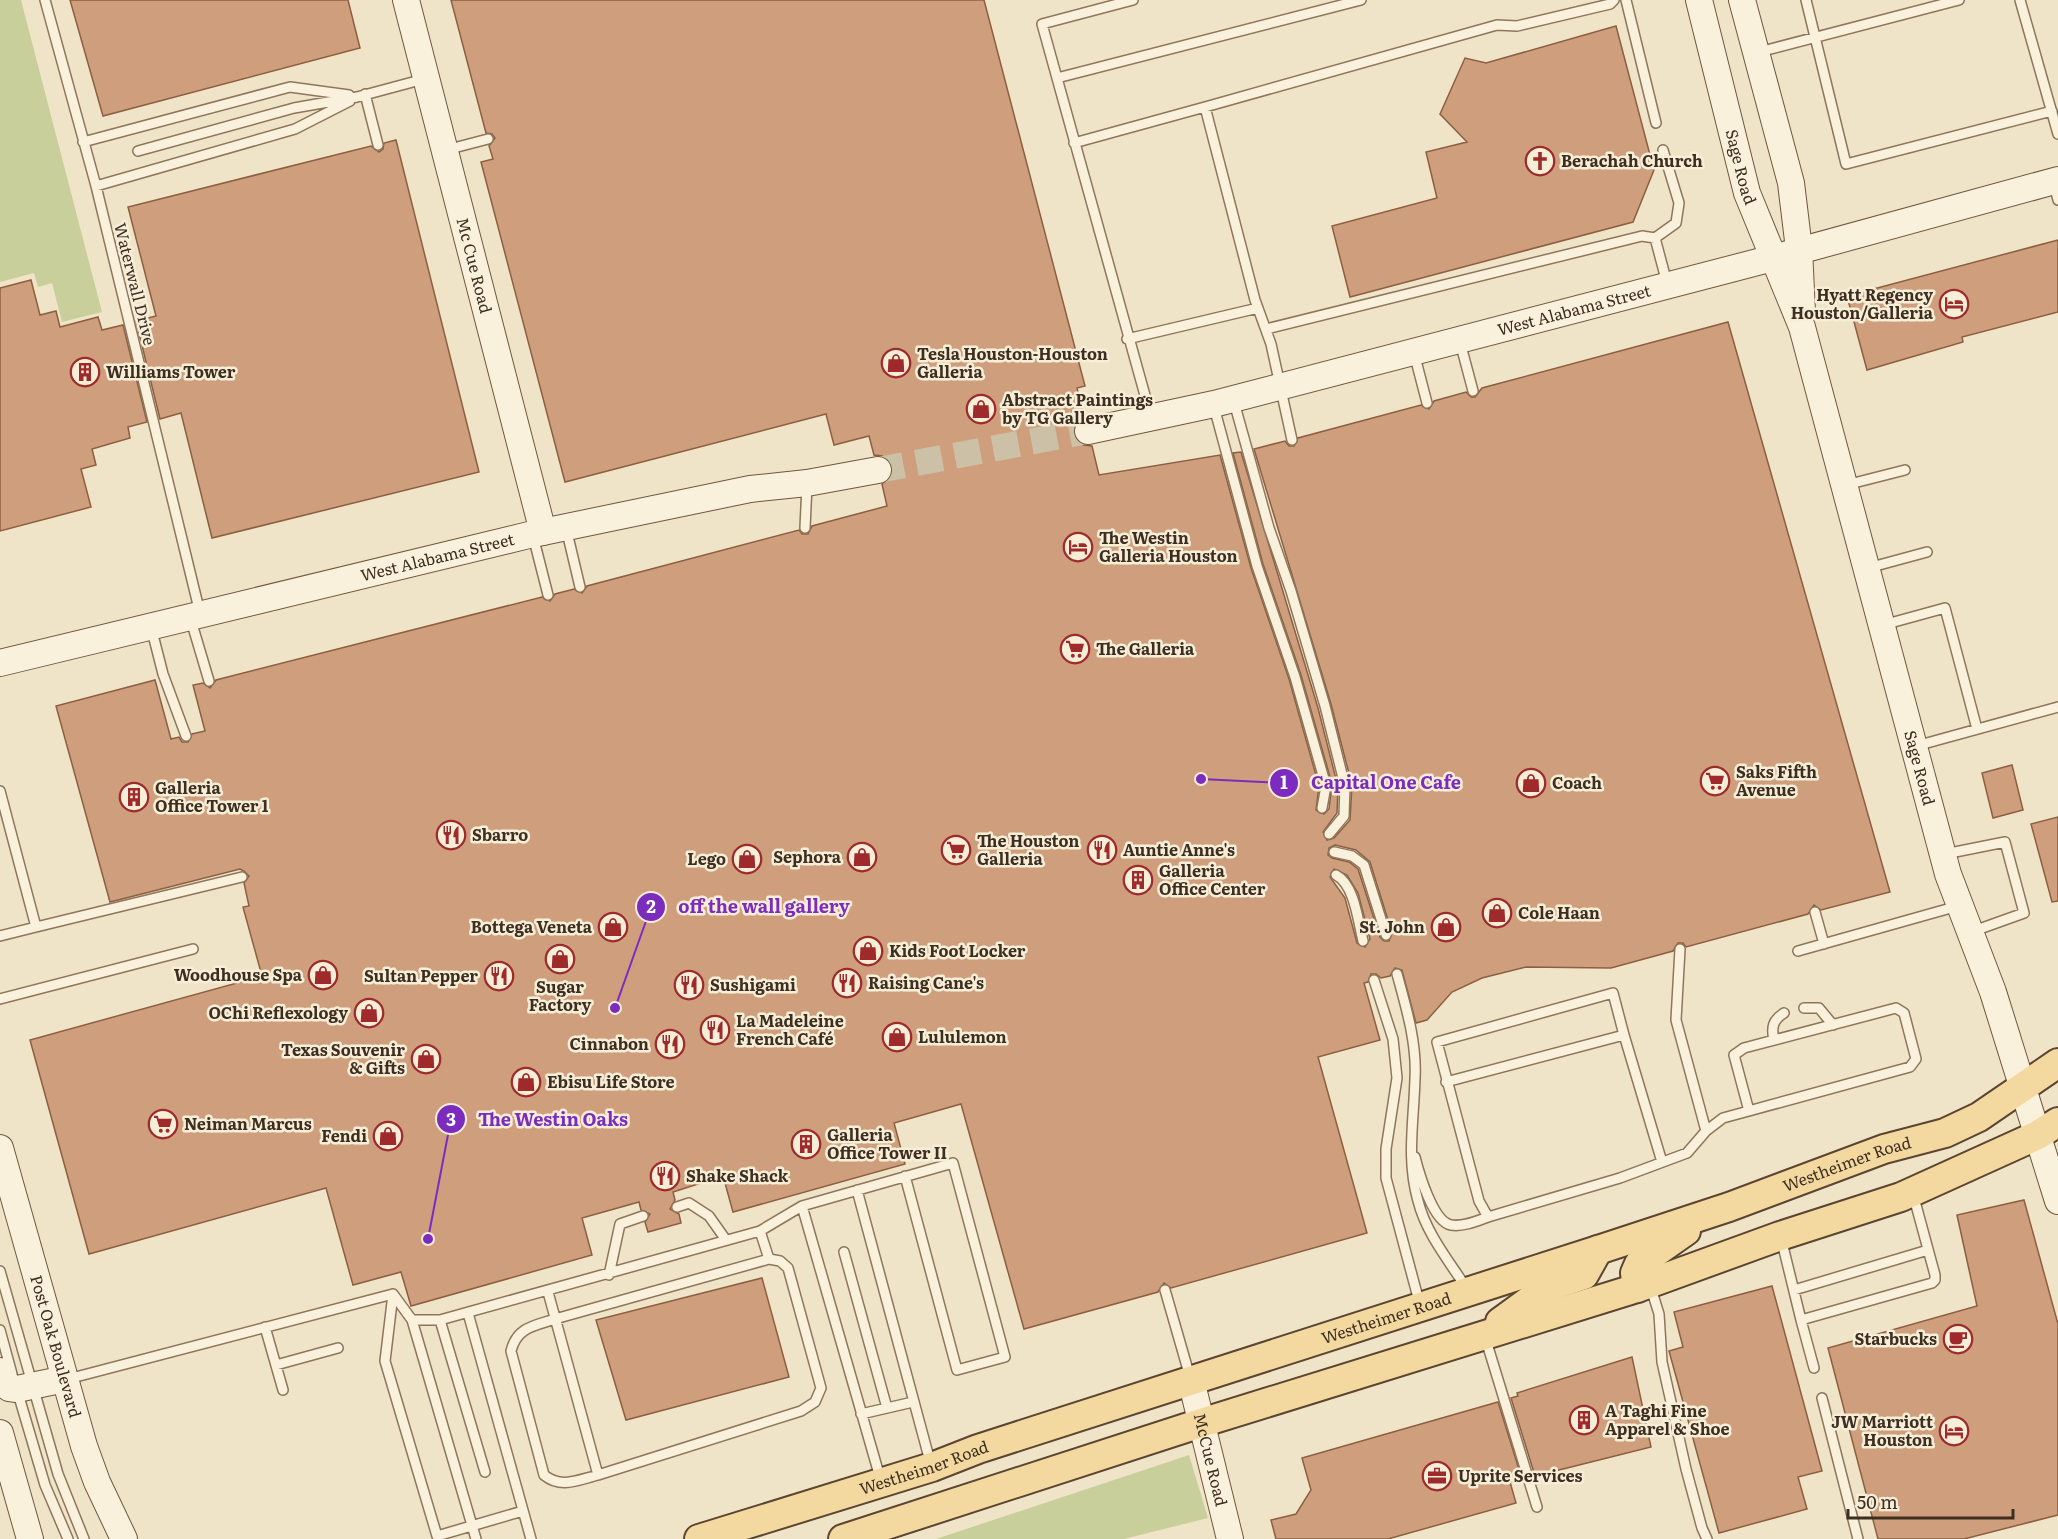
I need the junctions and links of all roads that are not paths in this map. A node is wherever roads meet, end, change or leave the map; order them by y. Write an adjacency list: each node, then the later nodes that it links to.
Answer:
1 (45, 0): 22 (lane, Waterwall Drive)
2 (406, 0): 14 (street, Mc Cue Road)
3 (1133, 0): 15 (lane)
4 (1361, 0): 15 (lane)
5 (1614, 0): 17 (lane)
6 (1626, 0): 19 (lane)
7 (1699, 0): 32 (street, Sage Road)
8 (1742, 0): 13 (street, Sage Road)
9 (1806, 0): 12 (lane)
10 (1959, 0): 12 (lane)
11 (2020, 0): 18 (lane)
12 (1815, 36): 13 (lane); 18 (lane)
13 (1757, 53): 31 (street, Sage Road)
14 (426, 78): 16 (lane); 25 (street, Mc Cue Road)
15 (1057, 78): 23 (lane)
16 (361, 96): 22 (lane); 24 (lane); 27 (lane); 28 (lane)
17 (1205, 107): 23 (lane); 34 (lane)
18 (2052, 111): 20 (lane)
19 (1656, 123)
20 (2058, 134)
21 (488, 139): 25 (lane)
22 (83, 142): 28 (lane, Waterwall Drive)
23 (1074, 142): 37 (lane)
24 (378, 145)
25 (445, 150): 52 (street, Mc Cue Road)
26 (1663, 150): 30 (lane)
27 (138, 151)
28 (96, 186): 57 (lane, Waterwall Drive)
29 (2056, 187): 31 (street, West Alabama Street)
30 (1655, 238): 33 (lane); 36 (lane)
31 (1799, 249): 32 (street, West Alabama Street); 35 (street, Sage Road)
32 (1773, 258): 33 (street, West Alabama Street); 35 (street, Sage Road)
33 (1668, 286): 38 (street, West Alabama Street)
34 (1258, 308): 36 (lane); 37 (lane)
35 (1802, 327): 50 (street, Sage Road)
36 (1266, 329): 40 (lane)
37 (1127, 339): 44 (lane)
38 (1460, 339): 39 (street, West Alabama Street); 41 (lane)
39 (1414, 351): 40 (street, West Alabama Street); 43 (lane)
40 (1281, 386): 42 (street, West Alabama Street); 46 (lane)
41 (1473, 391)
42 (1224, 402): 44 (street, West Alabama Street); 67 (lane); 68 (lane)
43 (1427, 403)
44 (1151, 420): 45 (street, West Alabama Street)
45 (1088, 431)
46 (1292, 440)
47 (878, 470): 49 (street, West Alabama Street)
48 (1905, 470): 50 (lane)
49 (807, 483): 51 (lane); 52 (street, West Alabama Street)
50 (1844, 485): 54 (street, Sage Road)
51 (804, 528)
52 (547, 531): 55 (lane); 56 (lane); 57 (street, West Alabama Street)
53 (1927, 552): 54 (lane)
54 (1866, 568): 59 (street, Sage Road)
55 (580, 587)
56 (548, 595)
57 (195, 614): 58 (street, West Alabama Street); 61 (lane, Waterwall Drive)
58 (150, 625): 60 (street, West Alabama Street); 64 (lane)
59 (1881, 626): 63 (lane); 65 (street, Sage Road)
60 (0, 663)
61 (209, 681)
62 (2058, 707): 63 (lane)
63 (1977, 729): 65 (lane)
64 (186, 736)
65 (1914, 747): 70 (street, Sage Road)
66 (0, 791): 75 (lane)
67 (1322, 808)
68 (1329, 834)
69 (1334, 852): 77 (lane)
70 (1942, 854): 73 (street, Sage Road); 76 (lane)
71 (1336, 875): 79 (lane)
72 (242, 877): 75 (lane)
73 (1960, 906): 76 (street, Sage Road); 80 (lane)
74 (1815, 912): 80 (lane)
75 (36, 927): 78 (lane)
76 (1971, 933): 94 (street, Sage Road)
77 (1386, 935)
78 (0, 936)
79 (1363, 941)
80 (1824, 944): 83 (lane)
81 (193, 949): 86 (lane)
82 (1680, 949): 97 (lane)
83 (1798, 951)
84 (1396, 974): 98 (lane)
85 (1374, 980): 125 (lane)
86 (0, 999)
87 (1804, 1008): 89 (lane)
88 (1784, 1013): 91 (lane)
89 (1833, 1025): 91 (lane); 95 (lane)
90 (1624, 1035): 93 (lane); 93 (lane); 100 (lane)
91 (1774, 1040): 95 (lane)
92 (2058, 1063): 94 (main road, Westheimer Road)
93 (1446, 1082): 109 (lane)
94 (2023, 1088): 96 (street, Sage Road); 107 (main road, Westheimer Road)
95 (1749, 1111): 97 (lane)
96 (2048, 1128): 103 (main road); 104 (street, Sage Road)
97 (1706, 1131): 100 (lane)
98 (1410, 1141): 109 (lane); 122 (lane)
99 (0, 1148): 137 (street, Post Oak Boulevard)
100 (1662, 1162): 109 (lane)
101 (905, 1176): 101 (lane); 102 (lane)
102 (856, 1190): 105 (lane); 142 (lane)
103 (1913, 1191): 111 (main road); 114 (lane)
104 (2058, 1201)
105 (802, 1206): 110 (lane); 144 (lane)
106 (677, 1207): 112 (lane)
107 (1712, 1212): 113 (main road, Westheimer Road); 119 (main road)
108 (643, 1216): 118 (lane)
109 (1488, 1217)
110 (760, 1231): 112 (lane); 116 (lane)
111 (1780, 1236): 119 (main road); 121 (lane)
112 (726, 1240): 118 (lane)
113 (1598, 1250): 122 (main road, Westheimer Road); 133 (main road)
114 (1928, 1250): 121 (lane); 130 (lane)
115 (844, 1252): 143 (lane)
116 (769, 1259): 127 (lane); 149 (lane)
117 (0, 1271): 139 (lane)
118 (609, 1275): 123 (lane)
119 (1644, 1286): 133 (main road); 164 (lane)
120 (1165, 1290): 138 (lane)
121 (1794, 1290): 130 (lane)
122 (1468, 1291): 125 (main road, Westheimer Road)
123 (548, 1292): 126 (lane); 127 (lane)
124 (393, 1294): 128 (lane); 131 (lane); 153 (lane)
125 (1420, 1306): 138 (main road, Westheimer Road)
126 (468, 1313): 129 (lane); 152 (lane)
127 (555, 1319): 149 (lane); 149 (lane)
128 (412, 1320): 129 (lane); 153 (lane)
129 (440, 1320): 148 (lane)
130 (1801, 1320): 136 (lane)
131 (265, 1327): 135 (lane); 137 (lane)
132 (0, 1330): 139 (lane)
133 (1483, 1335): 145 (main road); 151 (lane)
134 (338, 1348): 135 (lane)
135 (276, 1365): 140 (lane)
136 (1814, 1368)
137 (65, 1379): 139 (street); 157 (street, Post Oak Boulevard)
138 (1191, 1380): 145 (street, McCue Road); 147 (main road, Westheimer Road)
139 (16, 1383): 155 (lane); 156 (lane)
140 (283, 1390)
141 (1822, 1398): 165 (lane)
142 (914, 1402): 143 (lane); 147 (lane)
143 (887, 1408): 144 (lane)
144 (861, 1414): 150 (lane)
145 (1201, 1424): 162 (main road); 163 (street, McCue Road)
146 (0, 1433): 154 (street)
147 (932, 1467): 150 (main road, Westheimer Road); 161 (main road)
148 (485, 1472)
149 (598, 1475)
150 (881, 1483): 160 (main road, Westheimer Road)
151 (1537, 1507)
152 (523, 1511): 153 (lane); 159 (lane)
153 (472, 1526): 158 (lane)
154 (30, 1539)
155 (68, 1539)
156 (84, 1539)
157 (124, 1539)
158 (476, 1539)
159 (531, 1539)
160 (699, 1539)
161 (830, 1539)
162 (843, 1539)
163 (1230, 1539)
164 (1707, 1539)
165 (1858, 1539)

